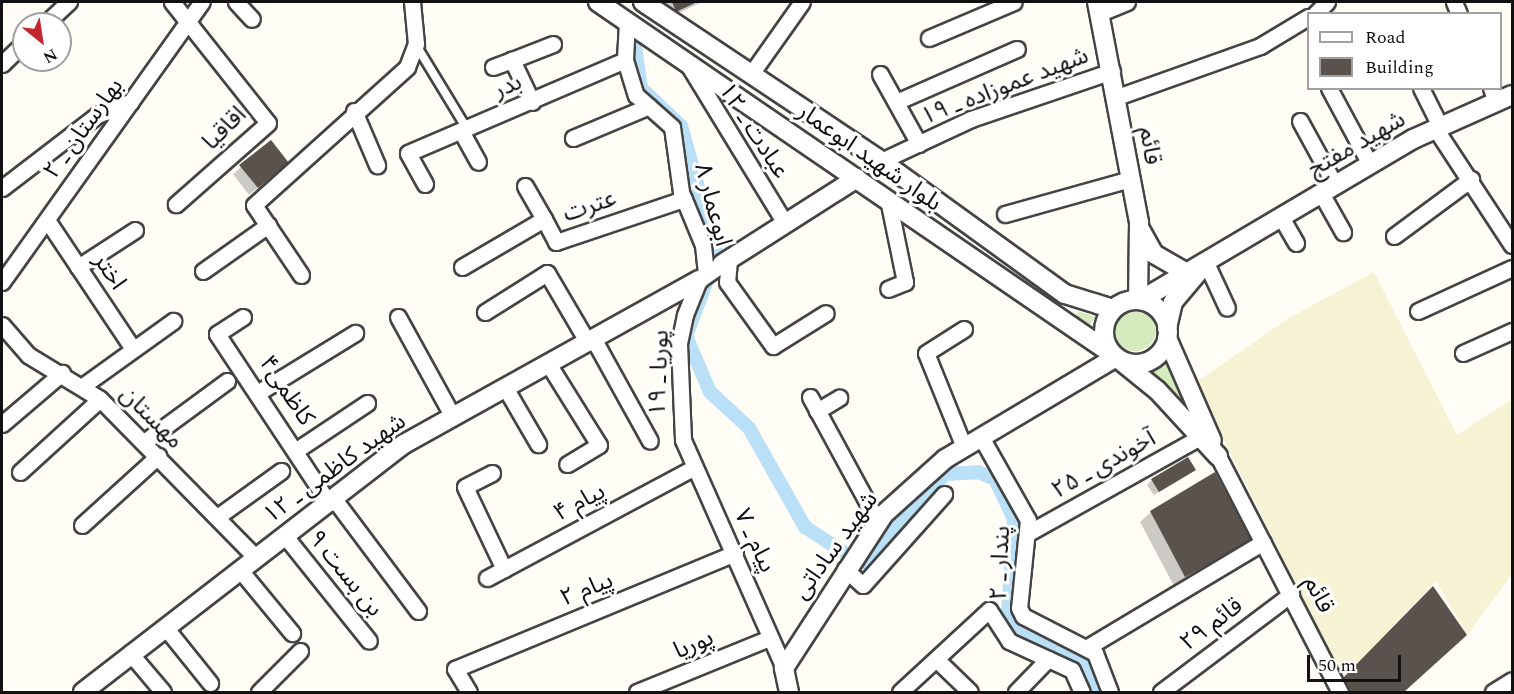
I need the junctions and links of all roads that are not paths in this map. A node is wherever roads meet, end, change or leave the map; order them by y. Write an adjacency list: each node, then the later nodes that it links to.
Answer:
1 (172, 2): 15 (street)
2 (202, 2): 15 (street, بهارستان ـ ۲)
3 (236, 2): 13 (street)
4 (412, 2): 17 (street)
5 (598, 2): 14 (street, بلوار شهید ابوعمار)
6 (643, 2): 11 (street, بلوار شهید ابوعمار)
7 (802, 2): 25 (street)
8 (1014, 2): 16 (street)
9 (1127, 2): 10 (street)
10 (1099, 7): 24 (street, قائم)
11 (660, 8): 25 (street, بلوار شهید ابوعمار)
12 (1307, 18): 30 (street)
13 (252, 19)
14 (627, 21): 21 (street, ابوعمار ۸); 22 (street, بلوار شهید ابوعمار)
15 (188, 22): 31 (street, بهارستان ـ ۲); 54 (street, اقاقیا)
16 (929, 38)
17 (416, 44): 35 (street); 38 (lane)
18 (553, 44): 20 (street)
19 (1017, 49): 33 (street)
20 (512, 60): 23 (street); 32 (street)
21 (625, 60): 32 (street, بدر); 34 (street, ابوعمار ۸)
22 (686, 61): 45 (street, بلوار شهید ابوعمار); 59 (street, عبادت ـ ۱۲)
23 (493, 68)
24 (1112, 71): 30 (street, قائم); 40 (street, شهید عموزاده ـ ۱۹)
25 (751, 74): 41 (street, بلوار شهید ابوعمار)
26 (880, 74): 33 (street)
27 (1330, 90): 43 (street)
28 (1422, 90): 37 (street)
29 (1500, 95): 37 (street, شهید مفتح)
30 (1117, 97): 46 (street, قائم)
31 (131, 102): 50 (street); 58 (street, بهارستان ـ ۲)
32 (532, 102): 38 (street, بدر)
33 (896, 102): 40 (street)
34 (649, 106): 39 (street); 52 (street, ابوعمار ۸)
35 (354, 111): 44 (street); 61 (street)
36 (1300, 122): 51 (street)
37 (1438, 127): 43 (street, شهید مفتح); 47 (street)
38 (464, 130): 42 (street); 48 (street, بدر)
39 (573, 138)
40 (919, 144): 41 (street, شهید عموزاده ـ ۱۹)
41 (881, 161): 79 (street, بلوار شهید ابوعمار)
42 (478, 162)
43 (1370, 164): 51 (street, شهید مفتح)
44 (378, 165)
45 (857, 178): 53 (street, بلوار شهید ابوعمار); 59 (street)
46 (1130, 179): 55 (street); 60 (street, قائم)
47 (1471, 179): 64 (street); 66 (street)
48 (425, 184)
49 (525, 186): 57 (street)
50 (2, 188)
51 (1328, 189): 56 (street, شهید مفتح); 63 (street)
52 (684, 199): 57 (street, عترت); 76 (street, ابوعمار ۸)
53 (888, 199): 78 (street); 89 (street, بلوار شهید ابوعمار)
54 (176, 204)
55 (1005, 214)
56 (1281, 217): 65 (street); 67 (street, شهید مفتح)
57 (544, 219): 71 (street, عترت)
58 (47, 220): 70 (street, اختر); 77 (street, بهارستان ـ ۲)
59 (785, 223): 68 (street)
60 (1139, 223): 74 (street); 80 (street, قائم)
61 (268, 225): 73 (street); 75 (street)
62 (135, 230): 70 (street)
63 (1342, 232)
64 (1394, 236)
65 (1296, 243)
66 (1512, 245)
67 (1230, 247): 69 (street); 74 (street)
68 (726, 262): 76 (street); 85 (street)
69 (1207, 265): 81 (street); 94 (street)
70 (78, 267): 96 (street, اختر)
71 (462, 267)
72 (1512, 268): 84 (street)
73 (202, 271)
74 (1184, 271): 80 (street)
75 (301, 275)
76 (703, 278): 95 (street, شهید کاظمی ـ ۱۲); 122 (street, پوریا ـ ۱۹)
77 (2, 282)
78 (888, 289)
79 (1070, 297): 82 (street, بلوار شهید ابوعمار); 89 (street)
80 (1140, 300): 82 (street); 94 (street)
81 (1227, 308)
82 (1113, 309): 98 (street)
83 (486, 312): 95 (street)
84 (1418, 312)
85 (826, 313)
86 (243, 316): 104 (street, کاظمی۴)
87 (398, 317): 110 (street)
88 (173, 321): 96 (street)
89 (1061, 322): 98 (street, بلوار شهید ابوعمار)
90 (2, 325): 100 (street, مهستان)
91 (964, 329): 117 (street)
92 (1512, 331): 97 (street)
93 (356, 333): 104 (street)
94 (1167, 333): 98 (street); 120 (street)
95 (591, 341): 99 (street, شهید کاظمی ـ ۱۲); 114 (street)
96 (133, 349): 102 (street)
97 (1463, 353)
98 (1116, 357): 112 (street, شهید ساداتی); 113 (street, بلوار شهید ابوعمار)
99 (549, 365): 103 (street, شهید کاظمی ـ ۱۲); 121 (street)
100 (62, 374): 102 (street, مهستان); 111 (street)
101 (227, 381): 115 (street)
102 (84, 385): 107 (street, مهستان)
103 (506, 389): 110 (street, شهید کاظمی ـ ۱۲); 116 (street)
104 (259, 392): 118 (street, کاظمی۴)
105 (810, 397): 109 (street)
106 (838, 398): 109 (street)
107 (100, 399): 115 (street, مهستان); 124 (street)
108 (367, 403): 118 (street)
109 (817, 411): 129 (street)
110 (453, 417): 127 (street, شهید کاظمی ـ ۱۲)
111 (2, 424)
112 (981, 437): 117 (street, شهید ساداتی); 131 (street, پندار ـ ۲)
113 (1200, 437): 120 (street, بلوار شهید ابوعمار); 131 (street, آخوندی ـ ۲۵)
114 (650, 441)
115 (144, 442): 119 (street, مهستان)
116 (538, 444)
117 (964, 447): 129 (street, شهید ساداتی)
118 (298, 449): 127 (street, کاظمی۴)
119 (158, 456): 128 (street, مهستان); 130 (street)
120 (1218, 456): 133 (street, قائم)
121 (567, 464)
122 (693, 468): 134 (street, پیام ـ ۷); 136 (street, پیام ۴)
123 (280, 471): 128 (street)
124 (20, 472)
125 (492, 473): 136 (street)
126 (944, 494): 137 (street)
127 (331, 501): 132 (street, شهید کاظمی ـ ۱۲); 141 (street, کاظمی۴)
128 (217, 518): 135 (street, مهستان)
129 (878, 522): 137 (street, شهید ساداتی)
130 (82, 525)
131 (1030, 532): 146 (street, پندار ـ ۲)
132 (285, 536): 135 (street, شهید کاظمی ـ ۱۲); 145 (street, بن بست ۹)
133 (1263, 542): 140 (street, قائم); 146 (street)
134 (735, 553): 144 (street, پیام ـ ۷); 157 (street, پیام ۲)
135 (256, 558): 138 (street, شهید کاظمی ـ ۱۲)
136 (504, 569): 139 (street, پیام ۴)
137 (845, 569): 151 (street, شهید ساداتی)
138 (240, 570): 142 (street, شهید کاظمی ـ ۱۲); 143 (street)
139 (488, 578)
140 (1291, 594): 165 (street, قائم ۲۹); 166 (street, قائم)
141 (418, 611)
142 (165, 627): 148 (street, شهید کاظمی ـ ۱۲); 153 (street)
143 (292, 633)
144 (767, 639): 151 (street, پیام ـ ۷); 158 (street, پوریا)
145 (369, 641)
146 (1086, 648): 164 (street, پندار ـ ۲)
147 (300, 651): 156 (street)
148 (130, 653): 154 (street, شهید کاظمی ـ ۱۲); 155 (street)
149 (936, 659): 150 (street); 160 (street); 161 (street)
150 (1048, 659): 162 (street); 163 (street)
151 (784, 668): 159 (street)
152 (1512, 680): 167 (street)
153 (210, 683)
154 (84, 692)
155 (163, 693)
156 (260, 693)
157 (469, 693)
158 (637, 693)
159 (789, 693)
160 (900, 693)
161 (970, 693)
162 (1016, 693)
163 (1082, 693)
164 (1110, 693)
165 (1161, 693)
166 (1340, 693)
167 (1493, 693)

